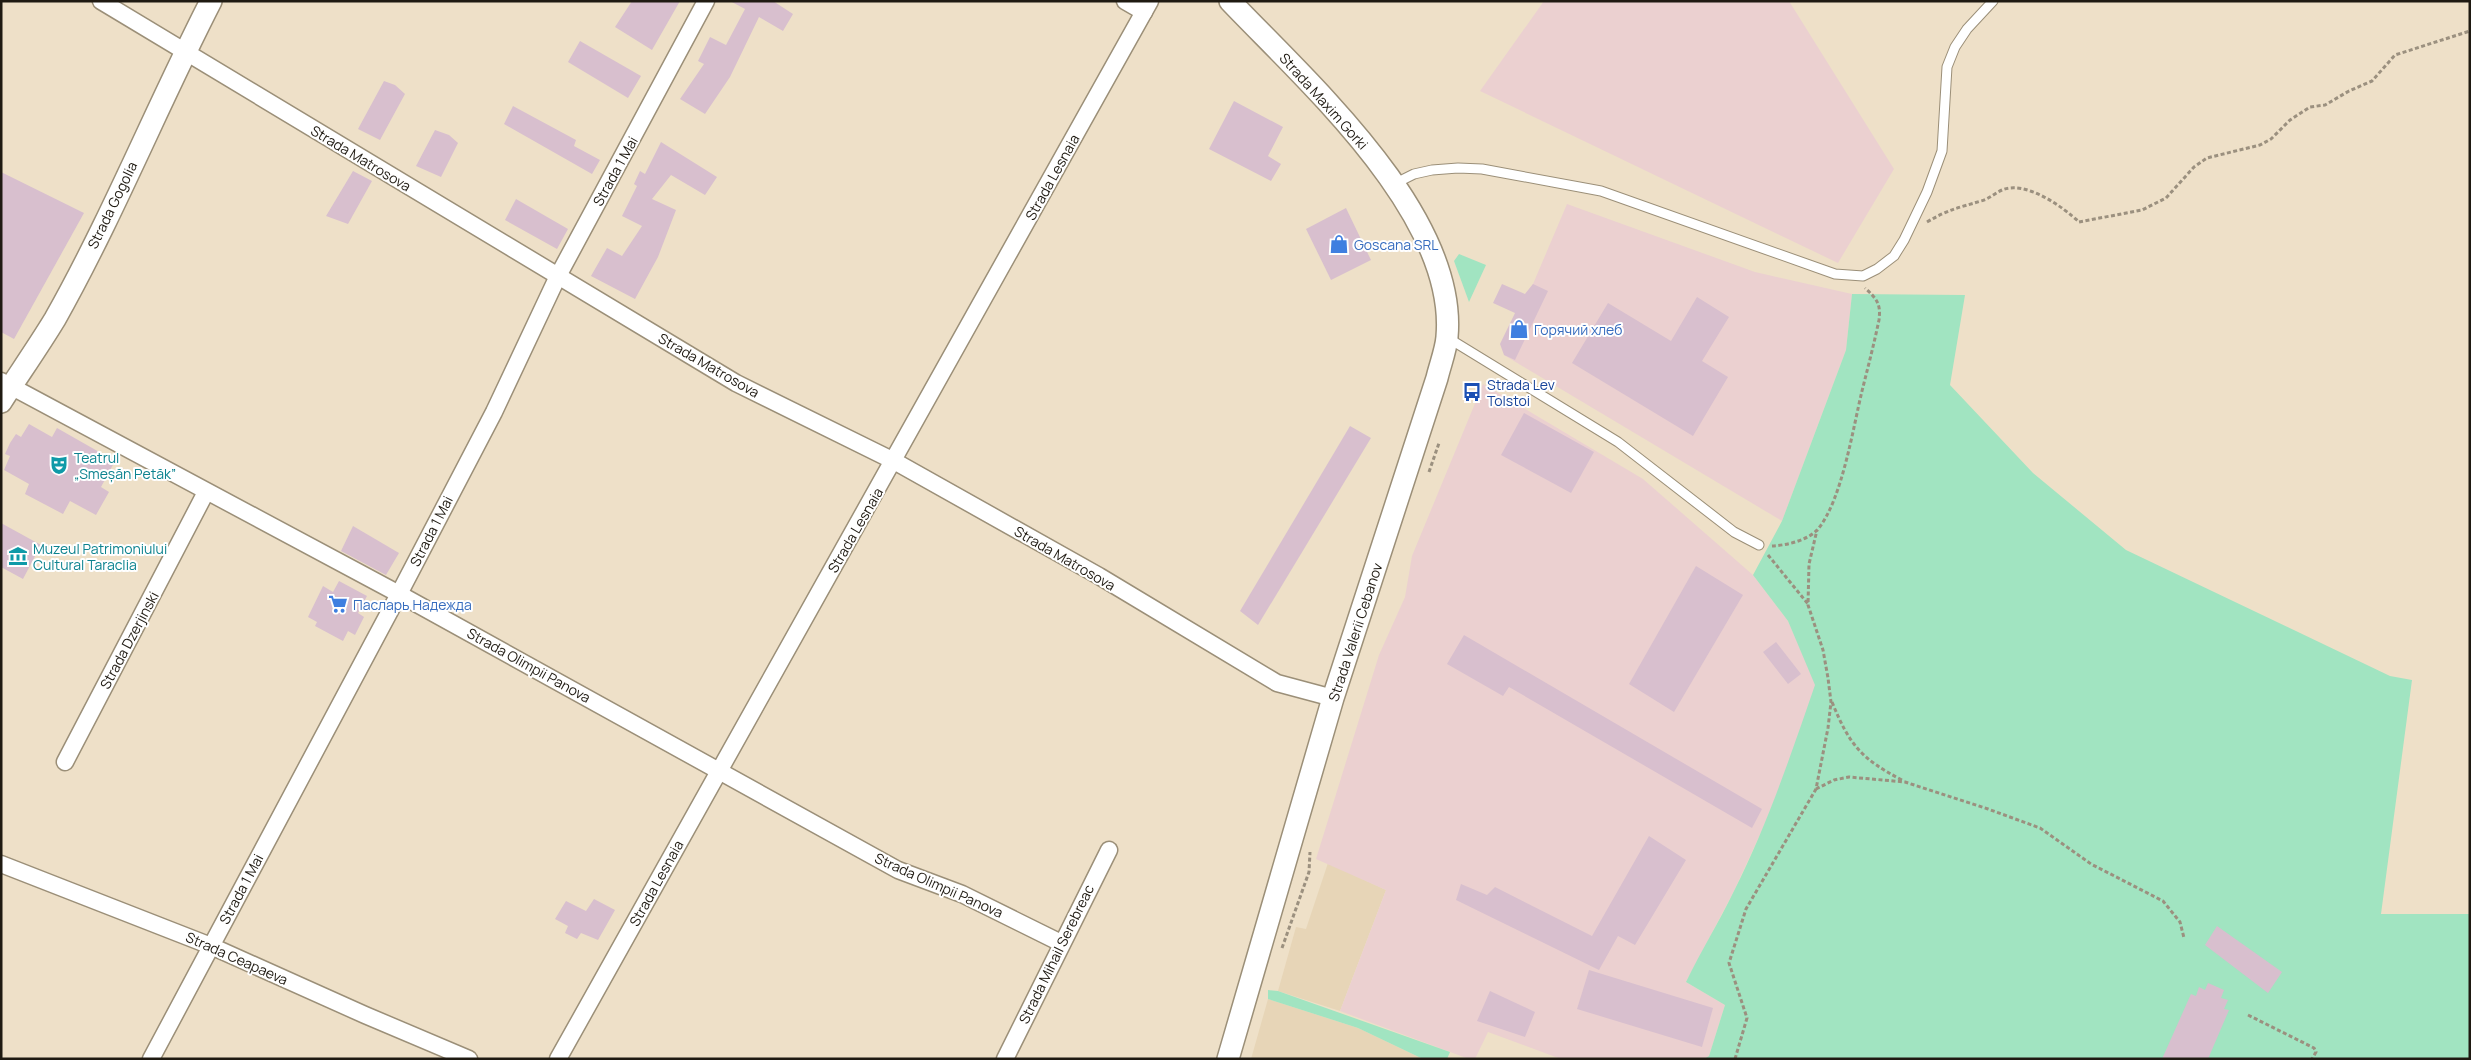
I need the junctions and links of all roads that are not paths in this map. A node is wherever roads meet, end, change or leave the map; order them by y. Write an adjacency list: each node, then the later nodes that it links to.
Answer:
1 (101, 1): 8 (street, Strada Matrosova)
2 (211, 1): 8 (street, Strada Gogolia)
3 (706, 1): 11 (street, Strada 1 Mai)
4 (1125, 1): 7 (street)
5 (1230, 1): 9 (street, Strada Maxim Gorki)
6 (1993, 1): 9 (lane)
7 (1147, 7): 14 (street, Strada Lesnaia)
8 (185, 52): 11 (street, Strada Matrosova); 13 (street, Strada Gogolia)
9 (1394, 184): 10 (street, Strada Maxim Gorki)
10 (1410, 208): 12 (street, Strada Valerii Cebanov)
11 (558, 276): 14 (street, Strada Matrosova); 17 (street, Strada 1 Mai)
12 (1447, 337): 16 (lane); 18 (street, Strada Valerii Cebanov)
13 (5, 390): 15 (street, Strada Olimpii Panova)
14 (894, 461): 18 (street, Strada Matrosova); 20 (street, Strada Lesnaia)
15 (206, 492): 17 (street, Strada Olimpii Panova); 19 (street, Strada Dzerjinski)
16 (1759, 545)
17 (399, 594): 20 (street, Strada Olimpii Panova); 24 (street, Strada 1 Mai)
18 (1333, 698): 29 (street, Strada Valerii Cebanov)
19 (65, 762)
20 (719, 769): 23 (street, Strada Olimpii Panova); 27 (street, Strada Lesnaia)
21 (1108, 850): 23 (street, Strada Mihail Serebreac)
22 (1, 864): 24 (street, Strada Ceapaeva)
23 (1061, 942): 28 (street, Strada Mihail Serebreac)
24 (211, 946): 25 (street, Strada 1 Mai); 26 (street, Strada Ceapaeva)
25 (152, 1059)
26 (469, 1059)
27 (558, 1059)
28 (1005, 1059)
29 (1228, 1059)

